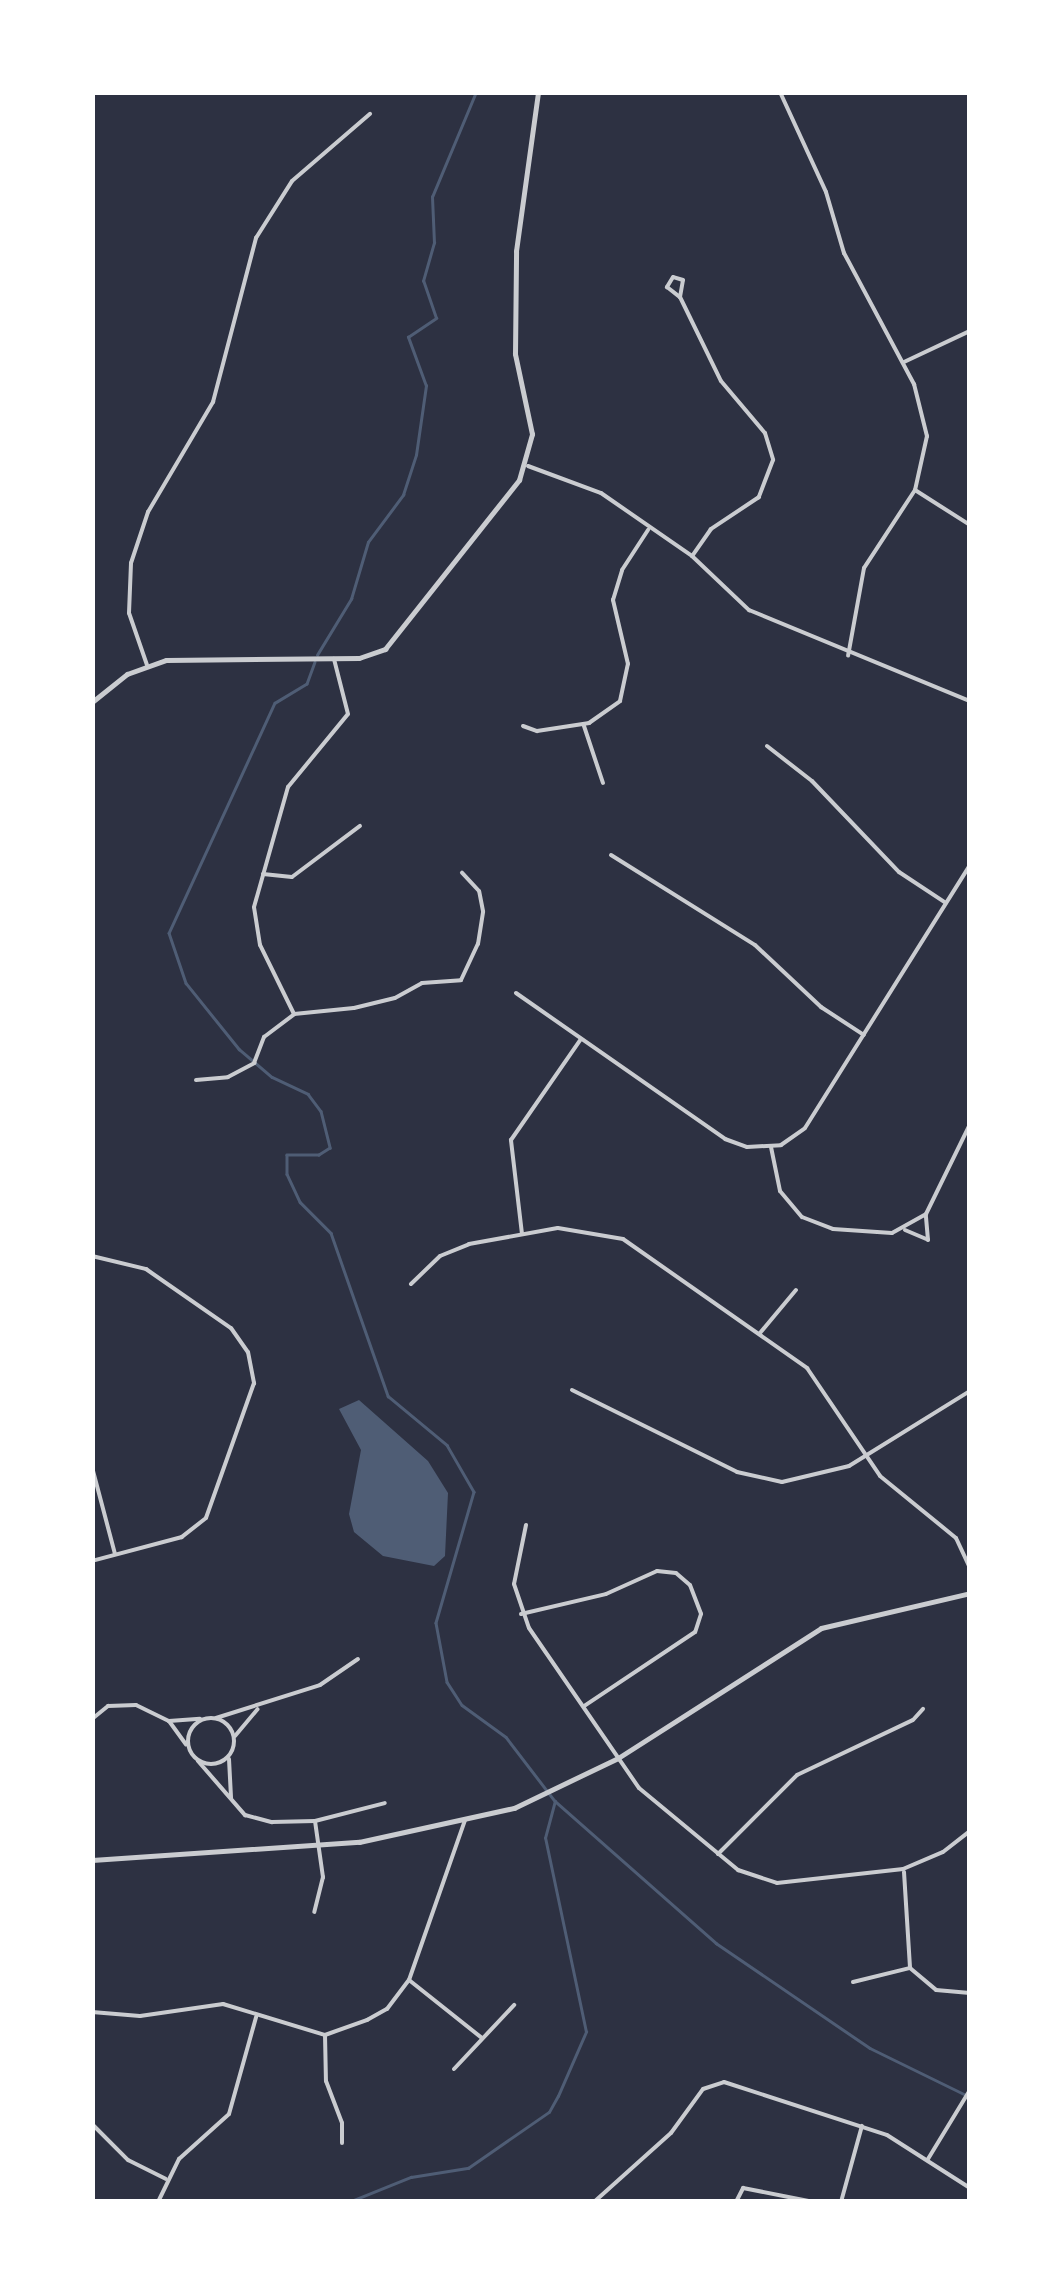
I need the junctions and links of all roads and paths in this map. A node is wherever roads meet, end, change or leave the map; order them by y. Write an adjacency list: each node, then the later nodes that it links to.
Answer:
1 (538, 92): 7 (street)
2 (780, 92): 6 (street)
3 (370, 114): 14 (street)
4 (680, 297): 11 (street)
5 (970, 331): 6 (street)
6 (904, 362): 8 (street)
7 (528, 466): 10 (street); 13 (street)
8 (915, 490): 9 (street); 12 (street)
9 (970, 524)
10 (648, 530): 11 (street); 17 (street)
11 (692, 556): 12 (street)
12 (848, 656): 15 (street)
13 (334, 658): 14 (street); 25 (street)
14 (148, 665): 16 (street)
15 (970, 701)
16 (92, 702)
17 (583, 724): 18 (street); 20 (street)
18 (523, 726)
19 (767, 746): 26 (street)
20 (602, 783)
21 (360, 826): 25 (street)
22 (611, 855): 29 (street)
23 (970, 865): 26 (street)
24 (462, 873): 28 (street)
25 (262, 874): 28 (street)
26 (946, 903): 29 (street)
27 (516, 994): 30 (street)
28 (294, 1014): 31 (street)
29 (864, 1035): 33 (street)
30 (581, 1038): 33 (street); 36 (street)
31 (196, 1080)
32 (970, 1124): 34 (street)
33 (771, 1148): 35 (street)
34 (926, 1214): 35 (street); 35 (street)
35 (904, 1230)
36 (522, 1234): 38 (street); 40 (street)
37 (92, 1256): 46 (street)
38 (410, 1284)
39 (796, 1290): 40 (street)
40 (760, 1334): 43 (street)
41 (572, 1390): 43 (street)
42 (970, 1391): 43 (street)
43 (867, 1456): 48 (street)
44 (92, 1466): 46 (street)
45 (526, 1525): 50 (street)
46 (115, 1554): 47 (street)
47 (92, 1562)
48 (970, 1568)
49 (970, 1593): 62 (street)
50 (521, 1614): 53 (street); 53 (street)
51 (358, 1658): 52 (street)
52 (261, 1706): 55 (street); 59 (street)
53 (583, 1707): 62 (street)
54 (923, 1709): 70 (street)
55 (216, 1718): 57 (street); 59 (street)
56 (92, 1719): 58 (street)
57 (201, 1719): 58 (street); 60 (street)
58 (169, 1721): 60 (street)
59 (234, 1738): 61 (street)
60 (188, 1746): 63 (street)
61 (230, 1754): 63 (street); 64 (street)
62 (618, 1758): 66 (street); 70 (street)
63 (198, 1761): 64 (street)
64 (231, 1798): 67 (street)
65 (385, 1803): 67 (street)
66 (465, 1820): 69 (street); 75 (street)
67 (314, 1822): 69 (street)
68 (970, 1831): 72 (street)
69 (318, 1847): 71 (street); 73 (street)
70 (718, 1854): 72 (street)
71 (92, 1860)
72 (904, 1869): 74 (street)
73 (314, 1912)
74 (910, 1968): 76 (street); 77 (street)
75 (409, 1980): 81 (street); 82 (street)
76 (853, 1982)
77 (970, 1993)
78 (514, 2005): 82 (street)
79 (92, 2012): 80 (street)
80 (256, 2017): 81 (street); 89 (street)
81 (326, 2034): 87 (street)
82 (482, 2038): 83 (street)
83 (454, 2069)
84 (970, 2090): 88 (street)
85 (92, 2124): 89 (street)
86 (862, 2126): 88 (street); 92 (street); 95 (street)
87 (342, 2143)
88 (927, 2160): 90 (street)
89 (166, 2179): 91 (street)
90 (970, 2188)
91 (158, 2202)
92 (594, 2202)
93 (736, 2202): 94 (street)
94 (814, 2202)
95 (841, 2202)

